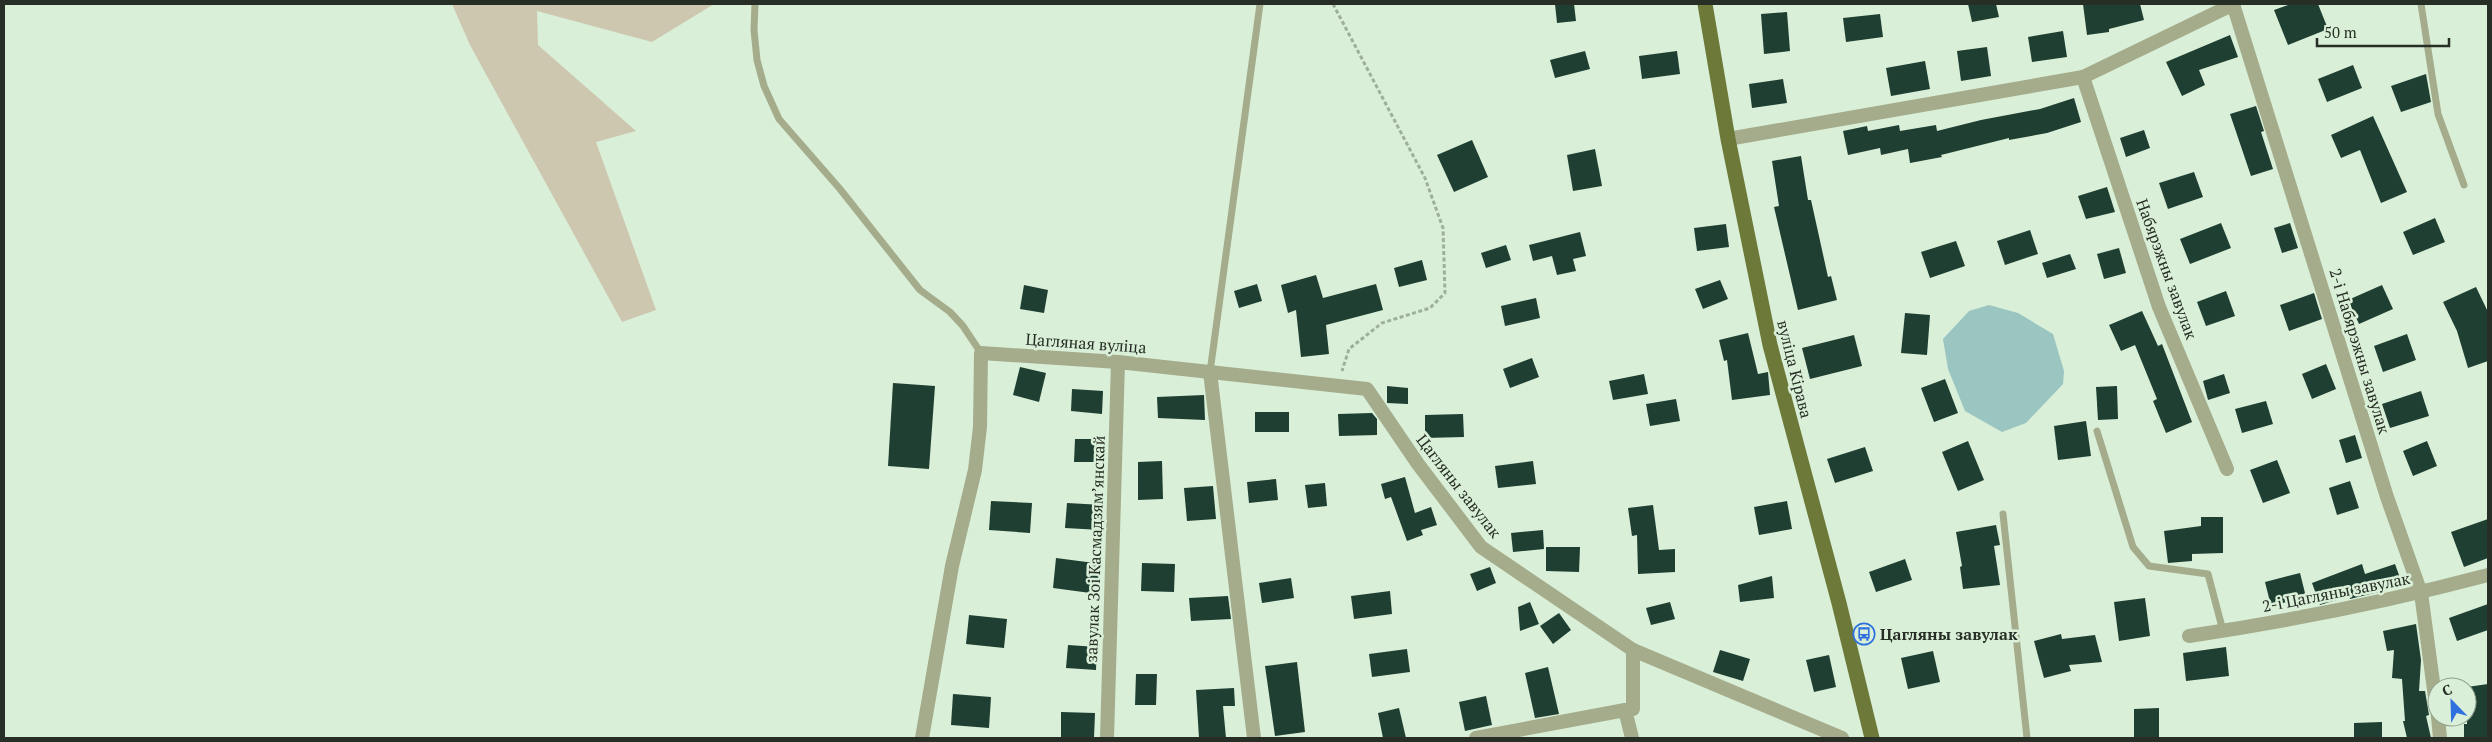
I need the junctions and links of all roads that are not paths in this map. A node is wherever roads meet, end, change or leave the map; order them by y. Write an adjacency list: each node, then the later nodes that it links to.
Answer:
1 (755, 4): 9 (lane)
2 (1260, 4): 11 (lane)
3 (1705, 4): 7 (main road, вуліца Кірава)
4 (2234, 4): 6 (street); 16 (street, 2-і Набярэжны завулак)
5 (2421, 4): 8 (lane)
6 (2083, 77): 7 (street); 13 (street, Набярэжны завулак)
7 (1728, 139): 28 (main road, вуліца Кірава)
8 (2464, 185)
9 (981, 353): 10 (street, Цагляная вуліца); 22 (street)
10 (1118, 362): 11 (street, Цагляная вуліца); 23 (street, завулак Зоі Касмадзямʼянскай)
11 (1210, 372): 19 (street, Цагляны завулак); 24 (street)
12 (2097, 431): 17 (lane)
13 (2227, 469)
14 (2003, 514): 29 (lane)
15 (2488, 574): 16 (street, 2-і Цагляны завулак)
16 (2422, 592): 17 (street, 2-і Цагляны завулак); 20 (street, 2-і Набярэжны завулак)
17 (2223, 631): 18 (street, 2-і Цагляны завулак)
18 (2190, 636)
19 (1634, 650): 21 (street); 27 (street, Цагляны завулак)
20 (2433, 677)
21 (1626, 710): 25 (street); 26 (street)
22 (922, 738)
23 (1107, 738)
24 (1254, 738)
25 (1476, 738)
26 (1632, 738)
27 (1842, 738)
28 (1872, 738)
29 (2028, 738)

